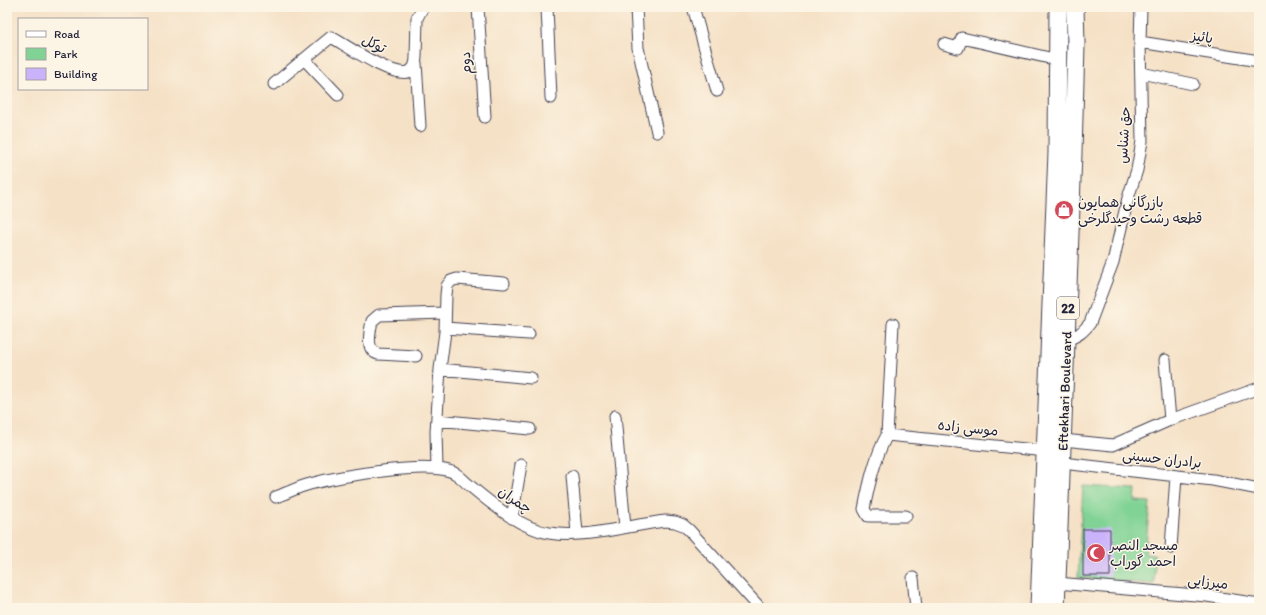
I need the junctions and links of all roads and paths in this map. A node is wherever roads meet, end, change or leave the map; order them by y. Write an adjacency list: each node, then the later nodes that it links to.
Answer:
1 (423, 7): 14 (street)
2 (478, 7): 21 (street, دوم)
3 (547, 7): 20 (street)
4 (636, 7): 23 (street)
5 (693, 7): 18 (street)
6 (1058, 7): 12 (highway, Eftekhari Boulevard / 22)
7 (1075, 7): 29 (highway, Eftekhari Boulevard / 22)
8 (1141, 7): 9 (street, حق شناس)
9 (1140, 42): 13 (street, پائیز); 15 (street, حق شناس)
10 (944, 44): 12 (street)
11 (304, 59): 14 (street, توکل); 16 (street, توکل); 19 (street)
12 (1058, 60): 41 (highway, Eftekhari Boulevard / 22)
13 (1259, 61)
14 (416, 63): 22 (street)
15 (1141, 73): 17 (street); 29 (street, حق شناس)
16 (274, 84)
17 (1192, 84)
18 (717, 91)
19 (338, 95)
20 (551, 98)
21 (485, 117)
22 (420, 126)
23 (657, 132)
24 (504, 283): 25 (street)
25 (446, 313): 27 (street); 30 (street)
26 (893, 324): 39 (street)
27 (445, 328): 28 (street); 32 (street)
28 (529, 334)
29 (1067, 339): 40 (highway, Eftekhari Boulevard / 22)
30 (416, 356)
31 (1165, 360): 37 (street)
32 (440, 369): 33 (street); 36 (street)
33 (531, 378)
34 (1259, 388): 37 (street)
35 (615, 416): 51 (street)
36 (437, 420): 38 (street); 44 (street)
37 (1170, 420): 40 (street)
38 (530, 429)
39 (887, 435): 41 (street, موسی زاده); 49 (street)
40 (1063, 440): 42 (highway, Eftekhari Boulevard / 22)
41 (1046, 451): 59 (highway, Eftekhari Boulevard / 22)
42 (1062, 464): 46 (street, برادران حسینی); 55 (highway, Eftekhari Boulevard / 22)
43 (521, 465): 50 (street)
44 (437, 468): 48 (street, چمران); 50 (street, چمران)
45 (572, 476): 52 (street)
46 (1176, 476): 47 (street, برادران حسینی); 53 (street)
47 (1259, 489)
48 (276, 497)
49 (906, 516)
50 (512, 518): 52 (street, چمران)
51 (625, 527): 52 (street, چمران); 57 (street, چمران)
52 (577, 534)
53 (1171, 548)
54 (913, 578): 58 (street)
55 (1057, 583): 56 (street, میرزایی); 60 (highway, Eftekhari Boulevard / 22)
56 (1259, 604)
57 (760, 608)
58 (916, 608)
59 (1040, 608)
60 (1056, 608)

